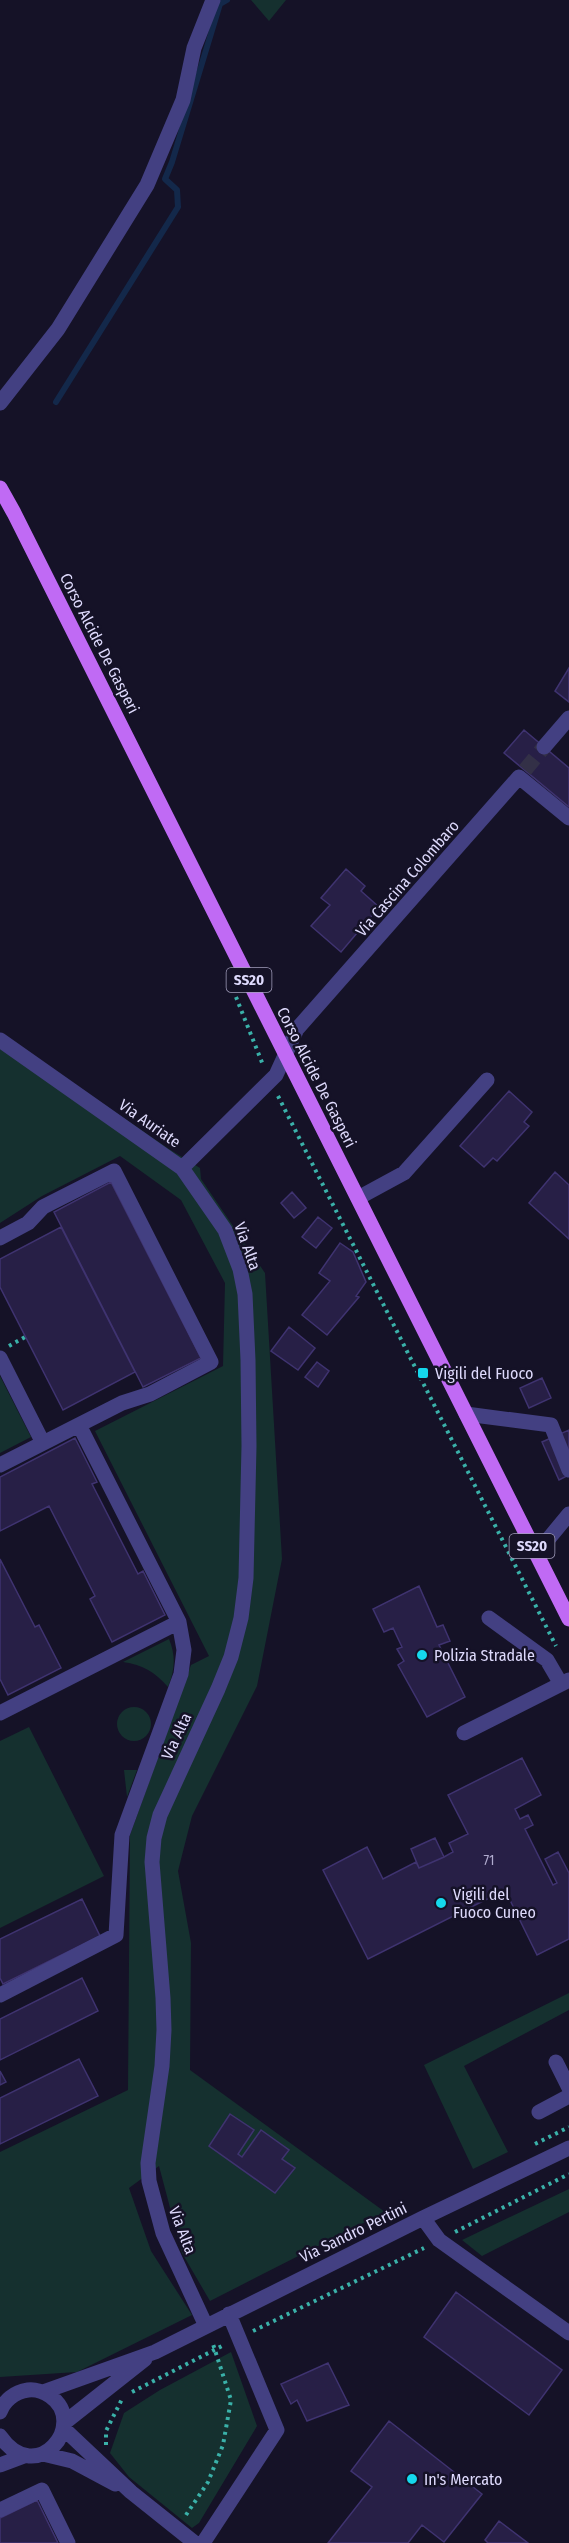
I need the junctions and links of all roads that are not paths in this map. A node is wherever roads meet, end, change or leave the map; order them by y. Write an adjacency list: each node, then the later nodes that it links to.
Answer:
1 (213, 0): 2 (street)
2 (0, 403)
3 (0, 488): 8 (main road, Corso Alcide De Gasperi / SS20)
4 (569, 718): 5 (street)
5 (544, 747)
6 (569, 818): 8 (street, Via Cascina Colombaro)
7 (0, 1040): 10 (street, Via Auriate)
8 (286, 1055): 10 (street, Via Auriate); 11 (main road, Corso Alcide De Gasperi / SS20)
9 (487, 1080): 11 (street)
10 (182, 1168): 35 (street, Via Alta)
11 (358, 1198): 14 (main road, Corso Alcide De Gasperi / SS20)
12 (0, 1238): 15 (street)
13 (0, 1358): 16 (street)
14 (466, 1414): 18 (street); 20 (main road, Corso Alcide De Gasperi / SS20)
15 (79, 1425): 16 (street); 23 (street)
16 (43, 1443): 17 (street)
17 (0, 1465)
18 (569, 1470)
19 (569, 1514): 20 (street)
20 (536, 1554): 22 (main road, Corso Alcide De Gasperi / SS20)
21 (489, 1618): 24 (street)
22 (569, 1619)
23 (179, 1622): 25 (street); 27 (street)
24 (565, 1682): 26 (street)
25 (0, 1713)
26 (464, 1733)
27 (0, 1995)
28 (556, 2062): 29 (street)
29 (569, 2088)
30 (569, 2096): 31 (street)
31 (539, 2112)
32 (569, 2148): 33 (street, Via Sandro Pertini)
33 (423, 2218): 34 (street, Via Sandro Pertini); 36 (street)
34 (229, 2314): 35 (street, Via Sandro Pertini); 50 (street)
35 (206, 2326): 37 (street, Via Sandro Pertini)
36 (569, 2333)
37 (155, 2352): 38 (street, Via Sandro Pertini); 41 (street, Via Sandro Pertini)
38 (43, 2392): 39 (street, Via Sandro Pertini); 41 (street)
39 (7, 2393): 40 (street)
40 (0, 2412)
41 (64, 2426): 43 (street, Via Sandro Pertini); 46 (street)
42 (0, 2436): 44 (street)
43 (44, 2454): 44 (street); 46 (street)
44 (24, 2456): 45 (street)
45 (0, 2465)
46 (131, 2492): 49 (street)
47 (0, 2510): 48 (street)
48 (68, 2543)
49 (195, 2543)
50 (203, 2543)

